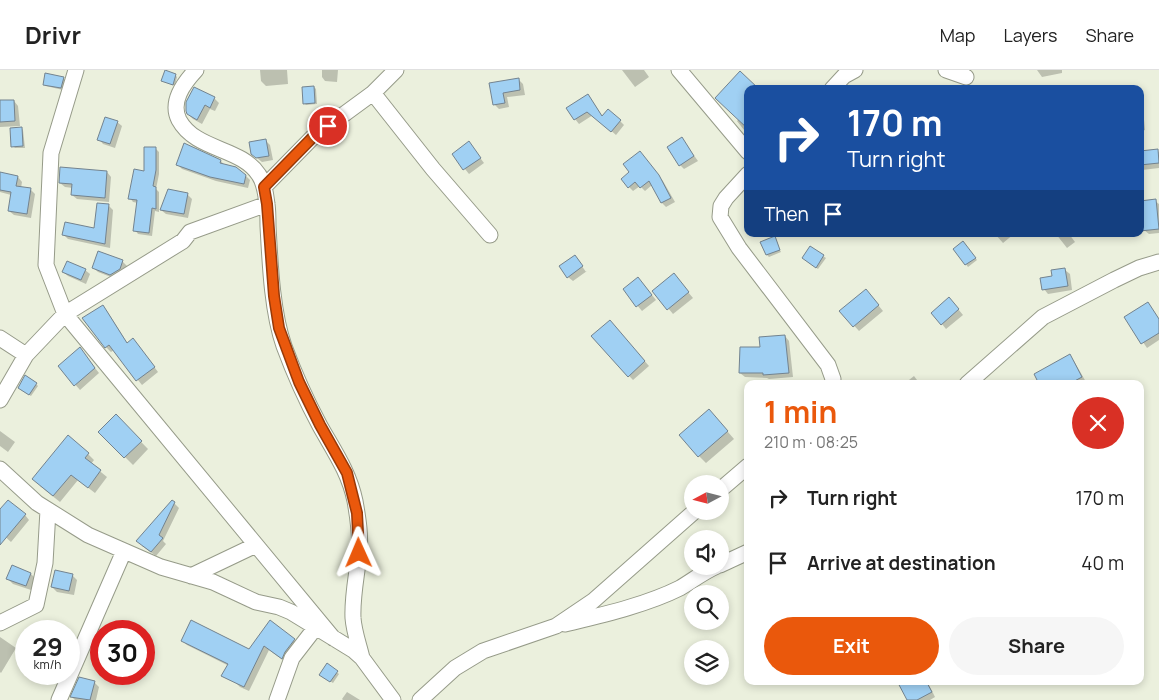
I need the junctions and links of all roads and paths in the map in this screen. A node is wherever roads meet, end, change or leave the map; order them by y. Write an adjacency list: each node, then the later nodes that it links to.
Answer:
1 (76, 70): 16 (street)
2 (196, 70): 12 (street)
3 (396, 70): 9 (street)
4 (679, 70): 10 (street)
5 (854, 70): 8 (street)
6 (946, 70): 7 (street)
7 (967, 78)
8 (836, 85)
9 (373, 93): 12 (street); 14 (street)
10 (744, 147)
11 (744, 178): 19 (street)
12 (264, 187): 13 (street)
13 (267, 204): 16 (street); 37 (street)
14 (490, 235)
15 (1159, 262): 20 (street)
16 (65, 314): 18 (street); 27 (street)
17 (0, 338): 18 (street)
18 (26, 355): 21 (street)
19 (833, 380)
20 (972, 380)
21 (0, 400)
22 (0, 469): 25 (street)
23 (744, 469): 24 (street)
24 (729, 482)
25 (48, 510): 28 (street); 33 (street)
26 (686, 520): 34 (street)
27 (256, 545): 32 (street); 36 (street)
28 (124, 551): 32 (street); 38 (street)
29 (744, 554): 30 (street)
30 (729, 561)
31 (699, 575): 34 (street)
32 (191, 576): 35 (street)
33 (0, 623)
34 (556, 626): 41 (street)
35 (316, 627): 36 (street); 39 (street)
36 (333, 638): 37 (street)
37 (362, 658): 40 (street)
38 (59, 700)
39 (277, 700)
40 (392, 700)
41 (420, 700)

